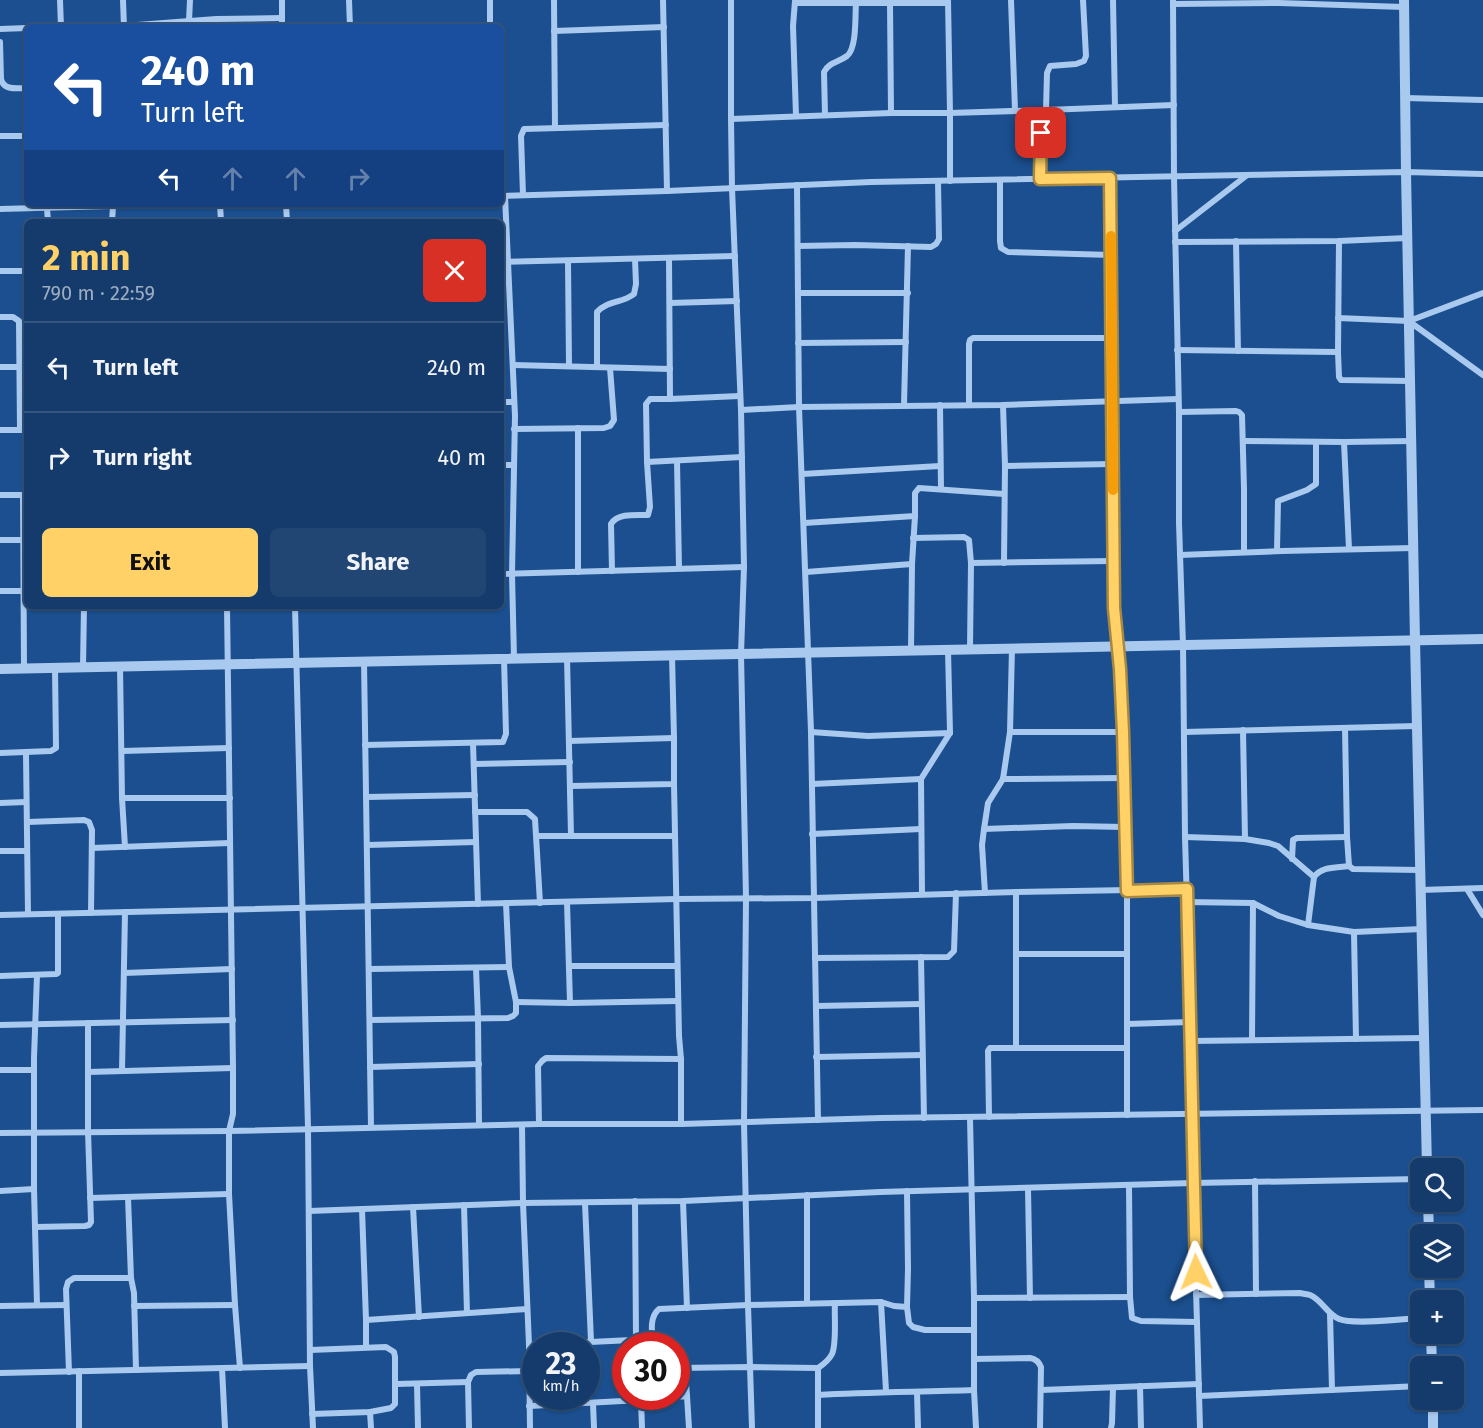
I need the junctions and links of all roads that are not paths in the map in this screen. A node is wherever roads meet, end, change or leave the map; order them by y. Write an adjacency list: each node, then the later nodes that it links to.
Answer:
1 (60, 0): 23 (street)
2 (123, 0): 24 (street)
3 (190, 0): 22 (street)
4 (282, 0): 20 (street)
5 (349, 0): 28 (street)
6 (490, 0): 29 (street)
7 (554, 0): 33 (street)
8 (663, 0): 30 (street)
9 (731, 0): 46 (street)
10 (1011, 0): 40 (street)
11 (1083, 0): 41 (street)
12 (1113, 0): 39 (street)
13 (795, 2): 17 (street); 45 (street)
14 (948, 2): 18 (street); 43 (street)
15 (1173, 2): 16 (street); 38 (street)
16 (1279, 2): 19 (street)
17 (856, 3): 18 (street); 44 (street)
18 (890, 3): 42 (street)
19 (1404, 3): 36 (street)
20 (282, 18): 21 (street); 27 (street)
21 (216, 19): 22 (street); 26 (street)
22 (189, 21): 25 (street)
23 (61, 24)
24 (124, 24)
25 (150, 24)
26 (216, 24)
27 (282, 24)
28 (350, 24)
29 (490, 24)
30 (663, 27): 33 (street); 47 (street)
31 (0, 28): 32 (street)
32 (24, 28)
33 (554, 31): 48 (street)
34 (0, 42): 35 (street)
35 (24, 88)
36 (1405, 98): 37 (street); 51 (street)
37 (1483, 100)
38 (1174, 105): 39 (street); 54 (street)
39 (1115, 107): 41 (street)
40 (1015, 110): 41 (street); 43 (street)
41 (1043, 110): 56 (street)
42 (891, 113): 43 (street); 44 (street)
43 (950, 113): 59 (street)
44 (825, 115): 45 (street)
45 (796, 116): 46 (street)
46 (731, 119): 61 (street)
47 (666, 125): 48 (street); 62 (street)
48 (555, 128): 63 (street)
49 (0, 136): 50 (street)
50 (24, 136)
51 (1406, 172): 52 (street); 53 (street); 71 (street)
52 (1483, 174)
53 (1246, 176): 54 (street); 70 (street)
54 (1174, 177): 55 (street); 70 (street)
55 (1110, 178): 56 (street); 77 (street)
56 (1040, 179): 57 (street)
57 (1000, 180): 59 (street); 77 (street)
58 (938, 181): 59 (street); 60 (street); 76 (street)
59 (950, 181)
60 (797, 185): 61 (street); 75 (street)
61 (732, 188): 62 (street); 78 (street)
62 (667, 191): 63 (street)
63 (523, 195): 64 (street)
64 (504, 196)
65 (56, 207): 67 (street)
66 (504, 207): 83 (street)
67 (47, 208): 68 (street); 69 (street)
68 (0, 209)
69 (48, 219)
70 (1175, 231): 74 (street)
71 (1407, 238): 73 (street); 93 (street)
72 (1236, 241): 73 (street); 74 (street); 100 (street)
73 (1339, 241): 92 (street)
74 (1176, 242): 99 (street)
75 (798, 246): 76 (street); 86 (street)
76 (908, 246): 87 (street)
77 (1111, 255): 94 (street)
78 (735, 256): 79 (street); 89 (street)
79 (669, 258): 80 (street); 90 (street)
80 (635, 259): 81 (street); 106 (street)
81 (568, 261): 83 (street); 103 (street)
82 (504, 262): 83 (street)
83 (509, 262): 102 (street)
84 (0, 271): 85 (street)
85 (24, 271)
86 (799, 293): 87 (street); 98 (street)
87 (908, 293): 97 (street)
88 (1483, 294): 93 (street)
89 (737, 301): 90 (street); 111 (street)
90 (670, 303): 108 (street)
91 (0, 317): 95 (street)
92 (1338, 318): 93 (street); 101 (street)
93 (1409, 321): 109 (street); 110 (street)
94 (1112, 338): 114 (street); 119 (street)
95 (19, 339): 96 (street); 105 (street)
96 (24, 339)
97 (906, 342): 98 (street); 117 (street)
98 (798, 343): 121 (street)
99 (1177, 350): 100 (street); 113 (street)
100 (1238, 351): 101 (street)
101 (1338, 352): 110 (street)
102 (513, 365): 103 (street); 116 (street)
103 (569, 366): 106 (street)
104 (0, 367): 105 (street)
105 (19, 367): 127 (street)
106 (597, 367): 107 (street)
107 (610, 368): 108 (street); 124 (street)
108 (670, 369): 112 (street)
109 (1483, 375)
110 (1411, 381): 129 (street)
111 (740, 396): 112 (street); 122 (street)
112 (670, 399): 134 (street)
113 (1178, 399): 114 (street); 123 (street)
114 (1112, 400): 120 (street); 135 (street)
115 (504, 402): 116 (street)
116 (514, 402): 125 (street)
117 (904, 405): 118 (street); 121 (street)
118 (940, 405): 119 (street); 138 (street)
119 (969, 405): 120 (street)
120 (1003, 405): 139 (street)
121 (799, 407): 122 (street); 140 (street)
122 (741, 410): 132 (street)
123 (1179, 412): 128 (street); 156 (street)
124 (578, 428): 125 (street); 164 (street)
125 (514, 429): 137 (street)
126 (0, 430): 127 (street)
127 (24, 430)
128 (1243, 441): 130 (street); 155 (street)
129 (1412, 441): 131 (street); 151 (street)
130 (1316, 442): 131 (street); 153 (street)
131 (1344, 442): 152 (street)
132 (742, 457): 133 (street); 161 (street)
133 (677, 461): 134 (street); 162 (street)
134 (647, 462): 163 (street)
135 (1112, 464): 139 (street); 157 (street)
136 (504, 465): 137 (street)
137 (514, 465): 167 (street)
138 (940, 466): 140 (street); 141 (street)
139 (1005, 466): 142 (street)
140 (802, 474): 147 (street)
141 (941, 489): 142 (street); 145 (street)
142 (1004, 494): 159 (street)
143 (0, 495): 144 (street)
144 (24, 495)
145 (915, 516): 147 (street); 148 (street)
146 (24, 518): 150 (street)
147 (804, 523): 165 (street)
148 (913, 538): 158 (street); 160 (street)
149 (0, 540): 150 (street)
150 (23, 540): 154 (street)
151 (1413, 548): 152 (street); 175 (street)
152 (1349, 549): 153 (street)
153 (1277, 551): 155 (street)
154 (24, 552)
155 (1244, 552): 156 (street)
156 (1180, 555): 176 (street)
157 (1113, 561): 159 (street); 177 (street)
158 (971, 563): 159 (street); 179 (street)
159 (1004, 563)
160 (912, 564): 165 (street); 180 (street)
161 (744, 567): 162 (street); 183 (street)
162 (679, 568): 163 (street)
163 (612, 571): 164 (street)
164 (578, 572): 167 (street)
165 (806, 572): 182 (street)
166 (504, 574): 167 (street)
167 (513, 574): 186 (street)
168 (24, 577): 170 (street)
169 (0, 591): 170 (street)
170 (23, 591): 192 (street)
171 (84, 609): 191 (street)
172 (227, 609): 189 (street)
173 (296, 609): 188 (street)
174 (1483, 639): 175 (street)
175 (1414, 640): 176 (street); 195 (street)
176 (1184, 645): 177 (street); 201 (street)
177 (1117, 646): 178 (street); 200 (street)
178 (1012, 648): 179 (street); 199 (street)
179 (970, 649): 181 (street)
180 (911, 650): 181 (street); 182 (street)
181 (948, 650): 202 (street)
182 (808, 652): 183 (street); 198 (street)
183 (741, 654): 184 (street); 257 (street)
184 (672, 656): 185 (street); 203 (street)
185 (567, 657): 186 (street); 204 (street)
186 (509, 658): 187 (street); 205 (street)
187 (364, 661): 188 (street); 206 (street)
188 (297, 663): 189 (street); 267 (street)
189 (228, 664): 190 (street); 207 (street)
190 (120, 666): 191 (street); 208 (street)
191 (83, 667): 193 (street)
192 (24, 668): 193 (street); 194 (street)
193 (55, 668): 210 (street)
194 (0, 669)
195 (1417, 726): 196 (street); 246 (street)
196 (1345, 728): 197 (street); 235 (street)
197 (1243, 730): 201 (street); 236 (street)
198 (811, 732): 202 (street); 216 (street)
199 (1010, 732): 200 (street); 213 (street)
200 (1123, 732): 214 (street)
201 (1184, 732): 234 (street)
202 (950, 733): 215 (street)
203 (674, 738): 204 (street); 217 (street)
204 (569, 741): 211 (street)
205 (473, 743): 206 (street); 212 (street)
206 (365, 744): 220 (street)
207 (229, 748): 208 (street); 222 (street)
208 (122, 751): 221 (street)
209 (0, 753): 210 (street)
210 (26, 753): 224 (street)
211 (570, 762): 212 (street); 218 (street)
212 (474, 764): 219 (street)
213 (1004, 778): 214 (street); 229 (street)
214 (1124, 778): 227 (street)
215 (921, 779): 216 (street); 228 (street)
216 (812, 783): 230 (street)
217 (674, 784): 218 (street); 233 (street)
218 (570, 786): 232 (street)
219 (475, 795): 220 (street); 225 (street)
220 (366, 797): 239 (street)
221 (122, 798): 222 (street); 240 (street)
222 (230, 798): 238 (street)
223 (0, 802): 224 (street)
224 (26, 802): 226 (street)
225 (474, 812): 231 (street); 237 (street)
226 (27, 822): 241 (street); 243 (street)
227 (1125, 827): 229 (street); 252 (street)
228 (921, 829): 230 (street); 256 (street)
229 (984, 829): 255 (street)
230 (812, 834): 258 (street)
231 (537, 836): 232 (street); 262 (street)
232 (571, 836): 233 (street)
233 (675, 836): 259 (street)
234 (1185, 837): 236 (street); 249 (street)
235 (1347, 837): 244 (street); 245 (street)
236 (1245, 839): 244 (street)
237 (476, 842): 239 (street); 265 (street)
238 (230, 843): 240 (street); 268 (street)
239 (367, 844): 266 (street)
240 (125, 847): 241 (street)
241 (92, 848): 270 (street)
242 (0, 851): 243 (street)
243 (27, 851): 271 (street)
244 (1292, 859): 247 (street)
245 (1349, 866): 246 (street); 247 (street)
246 (1420, 870): 251 (street)
247 (1314, 877): 275 (street)
248 (1483, 888): 250 (street)
249 (1187, 889): 252 (street); 260 (street)
250 (1467, 889): 251 (street); 274 (street)
251 (1420, 890): 276 (street)
252 (1127, 891): 253 (street); 279 (street)
253 (1016, 892): 255 (street); 278 (street)
254 (956, 893): 255 (street); 256 (street); 280 (street)
255 (985, 893)
256 (922, 894): 258 (street)
257 (746, 898): 258 (street); 259 (street); 329 (street)
258 (814, 898): 281 (street)
259 (677, 899): 263 (street); 283 (street)
260 (1186, 902): 264 (street); 300 (street)
261 (506, 903): 262 (street); 265 (street); 284 (street)
262 (540, 903): 263 (street)
263 (567, 903): 282 (street)
264 (1253, 903): 275 (street); 307 (street)
265 (478, 904): 266 (street)
266 (368, 907): 267 (street); 287 (street)
267 (303, 908): 268 (street); 335 (street)
268 (231, 910): 269 (street); 286 (street)
269 (125, 912): 270 (street); 288 (street)
270 (91, 913): 272 (street)
271 (28, 914): 272 (street); 273 (street)
272 (58, 914): 289 (street)
273 (0, 915)
274 (1483, 915)
275 (1308, 925): 277 (street)
276 (1422, 929): 277 (street); 305 (street)
277 (1354, 932): 306 (street)
278 (1016, 954): 279 (street); 309 (street)
279 (1127, 954): 302 (street)
280 (921, 957): 281 (street); 294 (street)
281 (815, 958): 295 (street)
282 (569, 966): 283 (street); 293 (street)
283 (677, 966): 291 (street)
284 (509, 967): 285 (street); 292 (street)
285 (476, 968): 287 (street); 296 (street)
286 (232, 969): 288 (street); 297 (street)
287 (369, 969): 298 (street)
288 (124, 973): 299 (street)
289 (37, 975): 290 (street); 304 (street)
290 (0, 976)
291 (678, 1000): 293 (street); 313 (street)
292 (516, 1002): 293 (street); 296 (street)
293 (570, 1003)
294 (921, 1004): 295 (street); 311 (street)
295 (816, 1006): 312 (street)
296 (478, 1018): 298 (street); 314 (street)
297 (232, 1020): 299 (street); 316 (street)
298 (370, 1020): 315 (street)
299 (124, 1022): 301 (street); 319 (street)
300 (1191, 1022): 302 (street); 308 (street)
301 (88, 1023): 304 (street); 320 (street)
302 (1127, 1024): 310 (street)
303 (0, 1025): 304 (street)
304 (36, 1025): 318 (street)
305 (1424, 1038): 306 (street); 322 (street)
306 (1356, 1039): 307 (street)
307 (1252, 1040): 308 (street)
308 (1191, 1041): 323 (street)
309 (1016, 1047): 310 (street); 326 (street)
310 (1127, 1048): 324 (street)
311 (922, 1055): 312 (street); 327 (street)
312 (816, 1056): 328 (street)
313 (681, 1059): 330 (street); 331 (street)
314 (478, 1064): 315 (street); 332 (street)
315 (370, 1067): 334 (street)
316 (233, 1068): 319 (street); 337 (street)
317 (0, 1070): 318 (street)
318 (34, 1070): 339 (street)
319 (122, 1071): 320 (street)
320 (88, 1072): 336 (street)
321 (1483, 1110): 322 (street)
322 (1426, 1111): 323 (street); 340 (street)
323 (1192, 1114): 324 (street); 343 (street)
324 (1127, 1116): 326 (street)
325 (969, 1118): 326 (street); 327 (street); 347 (street)
326 (988, 1118)
327 (924, 1119): 328 (street)
328 (818, 1120): 329 (street)
329 (744, 1122): 331 (street); 354 (street)
330 (539, 1124): 331 (street); 333 (street)
331 (681, 1124)
332 (479, 1125): 333 (street); 334 (street)
333 (522, 1125): 357 (street)
334 (371, 1127): 335 (street)
335 (308, 1128): 337 (street); 362 (street)
336 (88, 1131): 337 (street); 339 (street); 353 (street)
337 (229, 1131): 350 (street)
338 (0, 1132): 339 (street)
339 (34, 1132): 346 (street)
340 (1427, 1158)
341 (1410, 1179): 342 (street)
342 (1255, 1181): 343 (street); 365 (street)
343 (1193, 1183): 344 (street); 366 (street)
344 (1130, 1185): 345 (street); 367 (street)
345 (1028, 1188): 347 (street); 369 (street)
346 (34, 1189): 348 (street); 363 (street)
347 (972, 1190): 349 (street); 368 (street)
348 (0, 1191)
349 (907, 1191): 351 (street); 379 (street)
350 (230, 1194): 352 (street); 375 (street)
351 (807, 1195): 354 (street); 371 (street)
352 (128, 1197): 353 (street); 364 (street)
353 (90, 1198): 363 (street)
354 (746, 1198): 356 (street); 376 (street)
355 (635, 1201): 356 (street); 358 (street); 391 (street)
356 (683, 1201): 380 (street)
357 (523, 1203): 358 (street); 359 (street); 381 (street)
358 (585, 1203): 390 (street)
359 (464, 1205): 360 (street); 382 (street)
360 (413, 1207): 361 (street); 384 (street)
361 (362, 1209): 362 (street); 386 (street)
362 (309, 1211): 394 (street)
363 (35, 1227): 373 (street)
364 (131, 1278): 374 (street); 378 (street)
365 (1256, 1294): 366 (street); 383 (street)
366 (1197, 1295): 387 (street)
367 (1130, 1297): 369 (street); 387 (street)
368 (974, 1298): 369 (street); 388 (street)
369 (1030, 1298)
370 (881, 1302): 372 (street); 379 (street); 417 (street)
371 (807, 1303): 372 (street); 376 (street)
372 (835, 1303): 401 (street)
373 (37, 1305): 374 (street); 377 (street)
374 (66, 1305): 405 (street)
375 (235, 1305): 378 (street); 399 (street)
376 (748, 1305): 380 (street); 397 (street)
377 (0, 1306)
378 (134, 1306): 402 (street)
379 (907, 1307): 388 (street)
380 (687, 1308): 392 (street)
381 (527, 1309): 382 (street); 389 (street)
382 (467, 1313): 384 (street)
383 (1330, 1314): 385 (street); 416 (street)
384 (419, 1317): 386 (street)
385 (1410, 1318)
386 (366, 1320): 393 (street)
387 (1197, 1322): 410 (street)
388 (974, 1330): 395 (street)
389 (528, 1332)
390 (591, 1332)
391 (636, 1332)
392 (652, 1332)
393 (366, 1347): 394 (street); 408 (street)
394 (310, 1350): 396 (street)
395 (974, 1359): 414 (street); 415 (street)
396 (310, 1366): 399 (street); 427 (street)
397 (751, 1367): 400 (street); 401 (street); 438 (street)
398 (222, 1368): 399 (street); 402 (street); 429 (street)
399 (240, 1368)
400 (690, 1368)
401 (818, 1368): 419 (street)
402 (136, 1370): 403 (street)
403 (79, 1371): 405 (street); 428 (street)
404 (522, 1371): 407 (street)
405 (69, 1372): 406 (street)
406 (0, 1373)
407 (468, 1382): 409 (street); 433 (street)
408 (396, 1384): 409 (street); 426 (street)
409 (417, 1384): 432 (street)
410 (1198, 1384): 411 (street); 420 (street)
411 (1140, 1386): 413 (street); 444 (street)
412 (1410, 1386): 416 (street)
413 (1113, 1388): 415 (street); 443 (street)
414 (974, 1390): 418 (street); 441 (street)
415 (1041, 1390): 442 (street)
416 (1332, 1390): 420 (street)
417 (886, 1391): 418 (street); 419 (street)
418 (917, 1392): 440 (street)
419 (818, 1395): 439 (street)
420 (1199, 1396): 445 (street)
421 (529, 1410): 434 (street)
422 (593, 1410): 435 (street)
423 (641, 1410): 436 (street)
424 (687, 1410): 437 (street)
425 (1433, 1410): 446 (street)
426 (370, 1412): 427 (street); 431 (street)
427 (312, 1414): 430 (street)
428 (79, 1428)
429 (225, 1428)
430 (313, 1428)
431 (371, 1428)
432 (418, 1428)
433 (470, 1428)
434 (530, 1428)
435 (594, 1428)
436 (642, 1428)
437 (688, 1428)
438 (752, 1428)
439 (818, 1428)
440 (918, 1428)
441 (976, 1428)
442 (1040, 1428)
443 (1111, 1428)
444 (1141, 1428)
445 (1200, 1428)
446 (1433, 1428)

